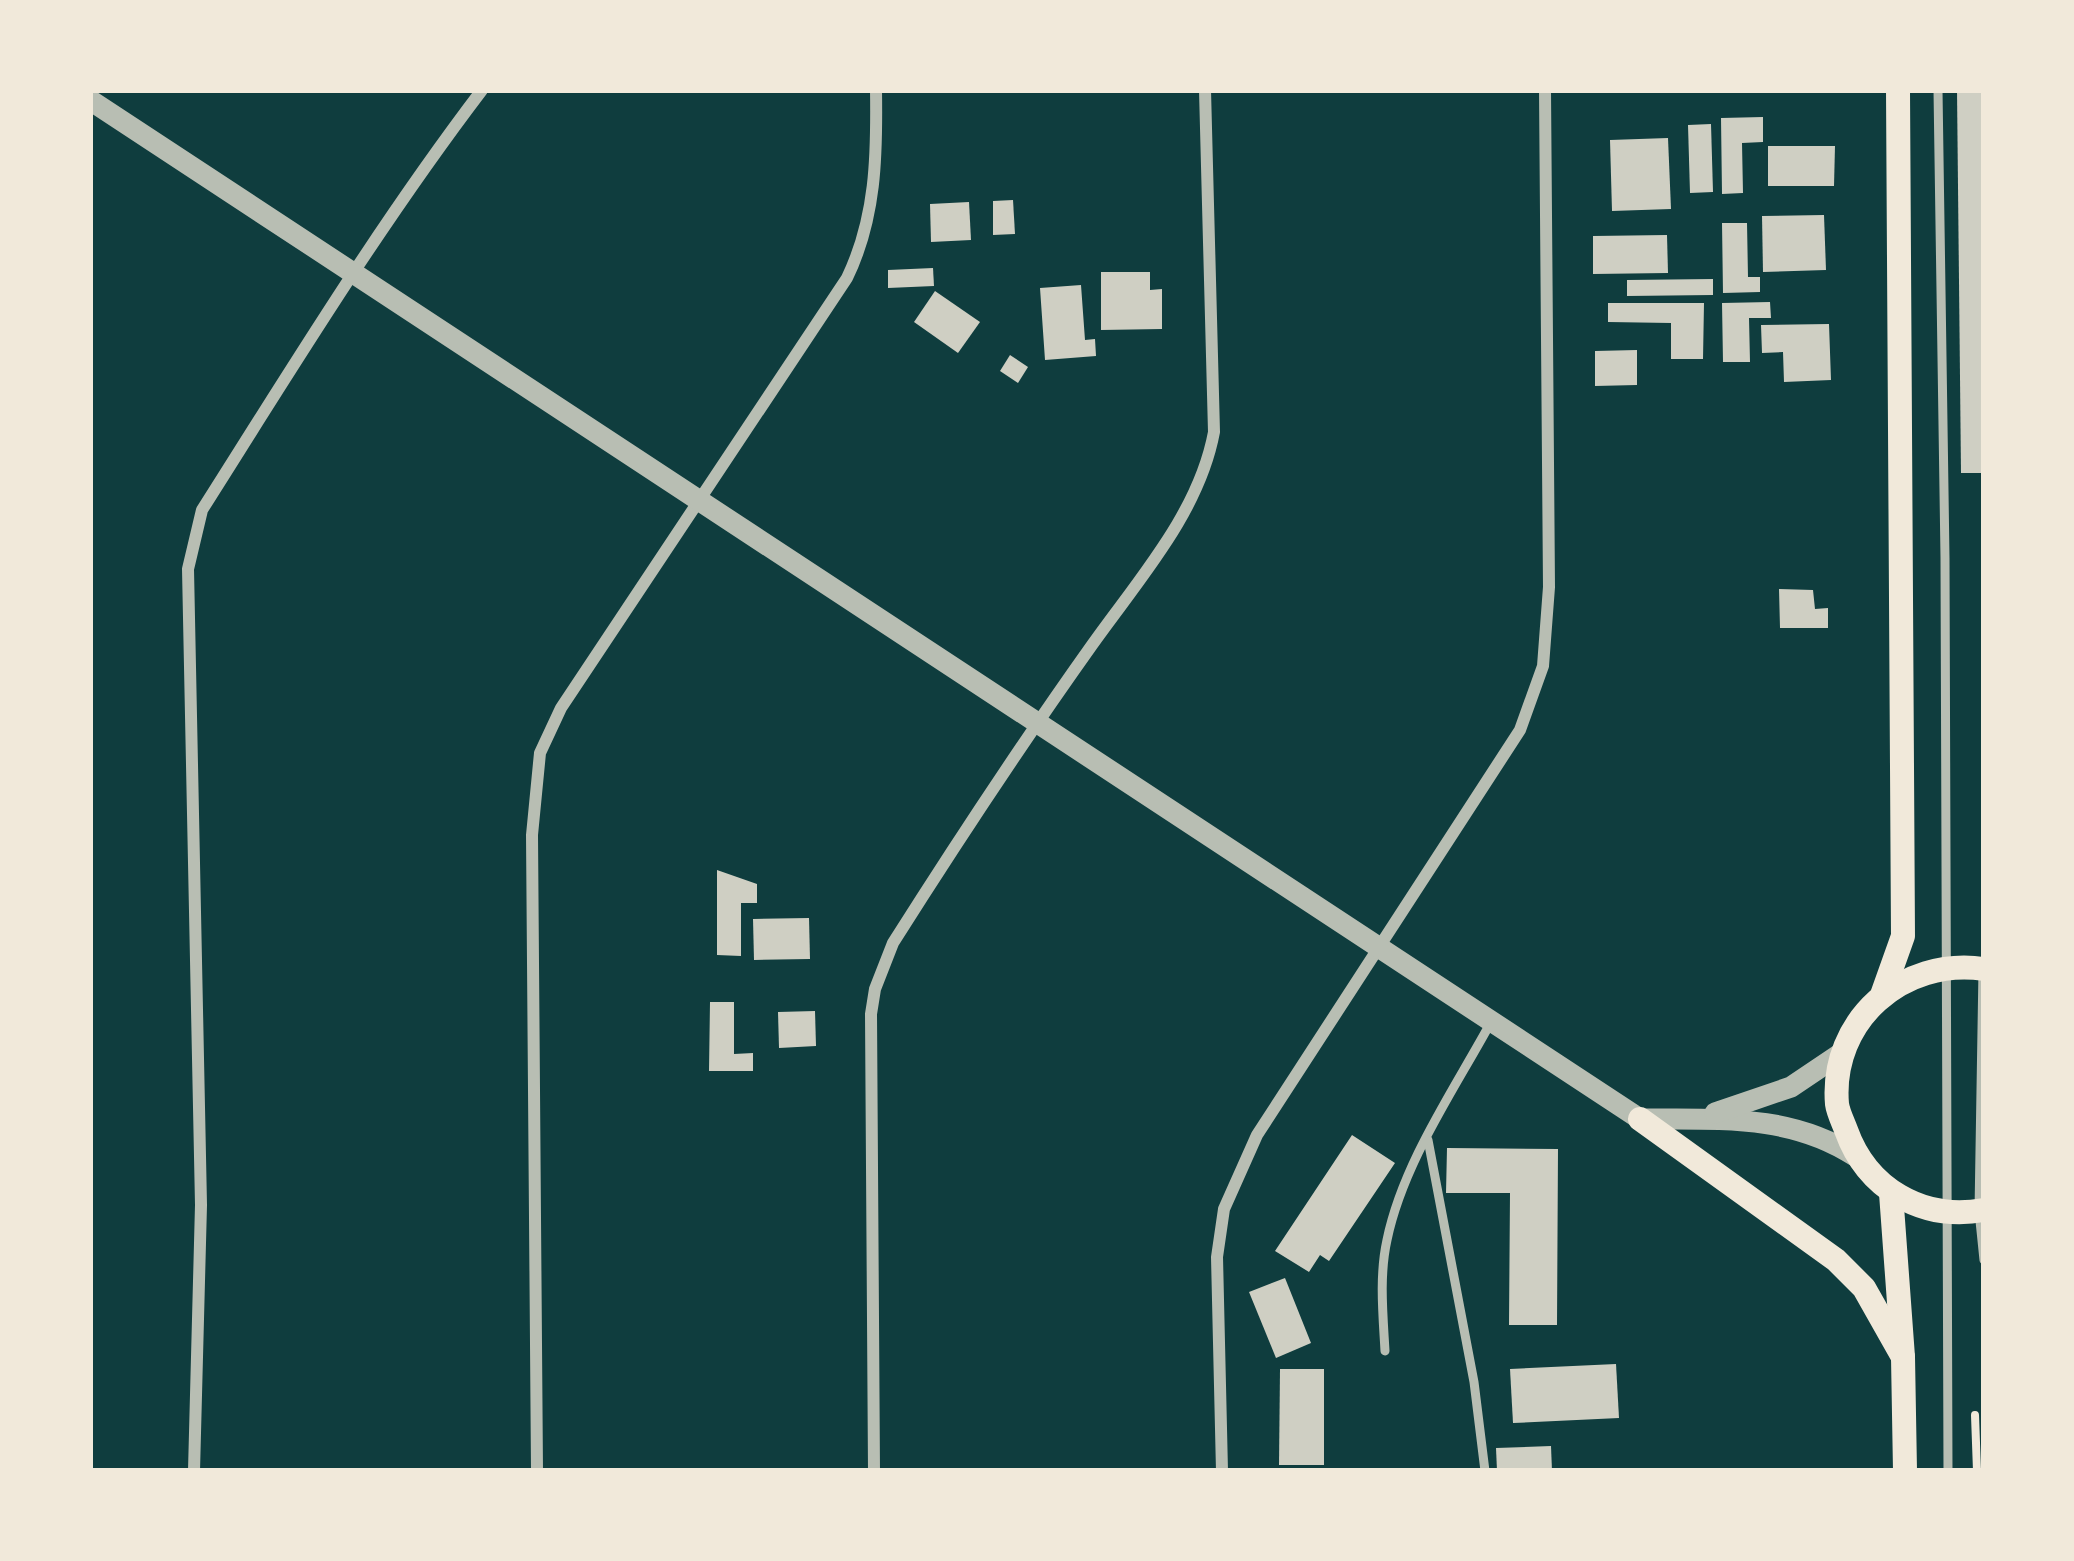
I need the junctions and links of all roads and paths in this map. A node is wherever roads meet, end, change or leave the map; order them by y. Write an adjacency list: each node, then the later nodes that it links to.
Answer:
1 (482, 90): 8 (street)
2 (876, 90): 9 (street)
3 (1205, 90): 10 (street)
4 (1545, 90): 11 (street)
5 (1898, 90): 15 (main road)
6 (1938, 90): 13 (lane)
7 (90, 100): 8 (street)
8 (353, 273): 9 (street); 29 (street)
9 (699, 501): 10 (street); 30 (street)
10 (1038, 724): 11 (street); 31 (street)
11 (1378, 947): 16 (street); 32 (street)
12 (1984, 958): 14 (lane)
13 (1946, 967): 14 (main road); 15 (main road); 24 (lane)
14 (1983, 969): 23 (lane)
15 (1882, 995): 17 (main road)
16 (1491, 1022): 18 (street); 20 (lane)
17 (1843, 1052): 19 (street); 21 (main road)
18 (1640, 1119): 19 (street); 27 (main road)
19 (1698, 1120): 21 (street)
20 (1428, 1140): 26 (lane); 33 (lane)
21 (1855, 1156): 22 (main road)
22 (1891, 1192): 24 (main road); 27 (main road)
23 (1982, 1210): 24 (main road); 25 (lane)
24 (1946, 1212): 35 (lane)
25 (1984, 1260)
26 (1385, 1352)
27 (1903, 1357): 34 (main road)
28 (1975, 1415): 36 (path)
29 (194, 1471)
30 (537, 1471)
31 (874, 1471)
32 (1222, 1471)
33 (1485, 1471)
34 (1905, 1471)
35 (1948, 1471)
36 (1977, 1471)

